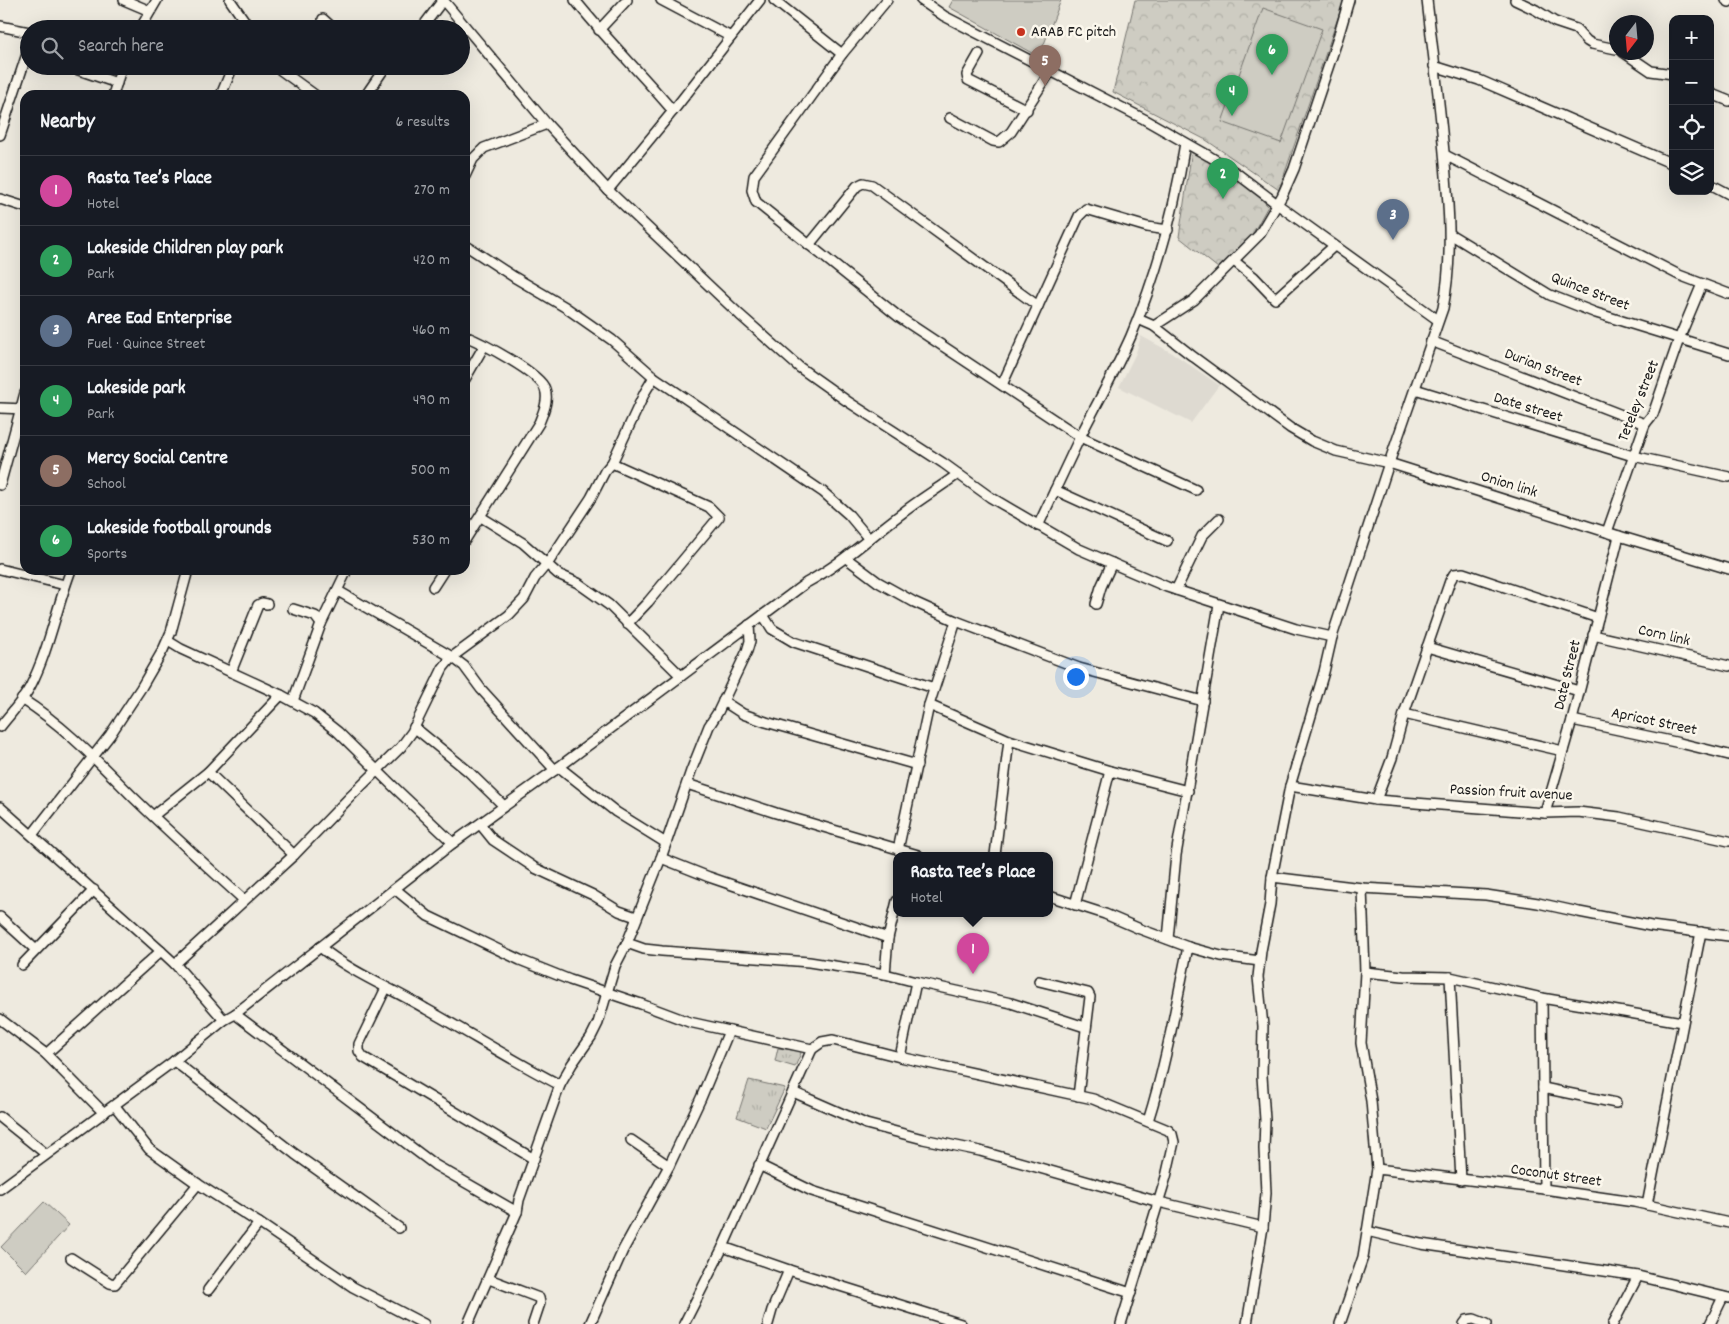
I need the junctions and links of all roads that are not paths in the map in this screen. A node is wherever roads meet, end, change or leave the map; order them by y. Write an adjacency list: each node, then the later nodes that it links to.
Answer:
1 (124, 0): 15 (street)
2 (157, 0): 15 (street)
3 (230, 0): 17 (street)
4 (443, 0): 18 (street); 19 (street)
5 (575, 0): 22 (street)
6 (628, 0): 22 (street)
7 (660, 0): 24 (street)
8 (760, 0): 24 (street)
9 (774, 0): 26 (street)
10 (887, 0): 26 (street)
11 (921, 0): 30 (street)
12 (1349, 0): 58 (street)
13 (1426, 0): 29 (street)
14 (1515, 0): 25 (street)
15 (150, 11): 16 (street)
16 (145, 20)
17 (244, 20)
18 (428, 20)
19 (460, 20)
20 (0, 26): 21 (street)
21 (20, 30)
22 (599, 30): 46 (street)
23 (470, 32): 48 (street)
24 (731, 37): 46 (street)
25 (1609, 48)
26 (842, 54): 62 (street)
27 (979, 54): 45 (street)
28 (1635, 60): 31 (street)
29 (1434, 66): 51 (street); 53 (street)
30 (1050, 72): 45 (street); 50 (street)
31 (1669, 73)
32 (20, 75): 49 (street)
33 (93, 75): 38 (street)
34 (119, 75): 38 (street)
35 (229, 75): 40 (street)
36 (287, 75): 41 (street)
37 (380, 75): 42 (street)
38 (117, 83): 39 (street)
39 (115, 90)
40 (223, 90)
41 (308, 90)
42 (369, 90)
43 (1714, 97): 44 (street)
44 (1729, 101)
45 (1026, 110): 47 (street)
46 (674, 111): 55 (street)
47 (950, 118)
48 (547, 124): 52 (street); 55 (street)
49 (0, 135)
50 (1185, 143): 58 (street); 60 (street)
51 (1445, 155): 61 (street); 66 (street)
52 (470, 157)
53 (1669, 162)
54 (1714, 186): 56 (street)
55 (608, 190): 89 (street)
56 (1729, 194)
57 (0, 199): 59 (street)
58 (1277, 204): 63 (street); 65 (street)
59 (20, 205)
60 (1168, 230): 68 (street); 69 (street)
61 (1450, 234): 70 (street); 72 (street, Quince Street)
62 (809, 245): 68 (street); 79 (street)
63 (1334, 246): 65 (street); 70 (street)
64 (470, 248): 78 (street)
65 (1234, 261): 71 (street)
66 (1702, 284): 67 (street); 72 (street, Teteley street)
67 (1729, 294)
68 (1038, 306): 79 (street)
69 (1138, 319): 71 (street, Onion link); 85 (street)
70 (1438, 320): 74 (street)
71 (1154, 326): 88 (street, Onion link)
72 (1679, 338): 76 (street, Quince Street); 84 (street, Teteley street)
73 (470, 339): 75 (street)
74 (1431, 341): 80 (street); 84 (street, Durian Street)
75 (484, 346): 77 (street); 94 (street)
76 (1729, 354)
77 (470, 370)
78 (654, 377): 87 (street); 99 (street)
79 (1002, 386): 85 (street)
80 (1414, 388): 86 (street, Date street); 88 (street)
81 (0, 408): 82 (street)
82 (20, 409)
83 (20, 419): 91 (street)
84 (1645, 424): 86 (street, Teteley street)
85 (1080, 437): 92 (street); 93 (street)
86 (1633, 456): 90 (street, Date street); 97 (street, Teteley street)
87 (612, 463): 104 (street); 125 (street)
88 (1388, 464): 97 (street, Onion link); 128 (street)
89 (958, 474): 96 (street); 99 (street)
90 (1729, 477)
91 (0, 485)
92 (1055, 490): 96 (street); 101 (street)
93 (1196, 490)
94 (481, 517): 98 (street); 104 (street)
95 (1219, 519): 115 (street)
96 (1038, 526): 103 (street)
97 (1607, 532): 100 (street, Onion link)
98 (470, 533)
99 (869, 540): 102 (street)
100 (1618, 540): 105 (street, Onion link); 122 (street, Date Street)
101 (1167, 541)
102 (846, 558): 121 (street); 123 (street)
103 (1112, 563): 115 (street); 118 (street)
104 (546, 564): 125 (street); 131 (street)
105 (1729, 569)
106 (0, 570): 107 (street)
107 (20, 575)
108 (22, 575): 113 (street)
109 (69, 575): 113 (street)
110 (187, 575): 129 (street)
111 (345, 575): 116 (street)
112 (441, 575): 114 (street)
113 (65, 585): 138 (street)
114 (433, 587)
115 (1176, 590): 119 (street)
116 (338, 591): 124 (street); 131 (street)
117 (267, 604): 133 (street)
118 (1096, 604)
119 (1220, 604): 128 (street); 139 (street)
120 (293, 609): 124 (street)
121 (763, 615): 126 (street); 135 (street)
122 (1598, 618): 127 (street, Date Street); 130 (street)
123 (956, 621): 135 (street); 139 (street)
124 (321, 624): 140 (street)
125 (627, 624): 134 (street)
126 (749, 626): 134 (street); 141 (street)
127 (1593, 635): 132 (street, Corn link); 136 (street, Date Street)
128 (1332, 637): 157 (street)
129 (168, 641): 133 (street); 150 (street)
130 (1427, 648): 136 (street); 143 (street)
131 (452, 657): 145 (street); 152 (street)
132 (1729, 666)
133 (232, 672): 137 (street)
134 (681, 676): 152 (street)
135 (934, 688): 142 (street)
136 (1579, 691): 144 (street, Date Street)
137 (281, 694): 140 (street); 155 (street)
138 (22, 699): 146 (street); 150 (street)
139 (1203, 700): 158 (street)
140 (293, 701): 153 (street)
141 (723, 701): 151 (street); 156 (street)
142 (929, 705): 147 (street); 151 (street)
143 (1404, 714): 148 (street); 159 (street)
144 (1572, 720): 148 (street, Date Street); 149 (street, Apricot Street)
145 (414, 727): 153 (street); 160 (street)
146 (0, 728)
147 (1009, 740): 154 (street); 171 (street)
148 (1563, 751): 162 (street, Date Street)
149 (1729, 755)
150 (92, 757): 163 (street); 165 (street)
151 (917, 765): 169 (street)
152 (557, 768): 160 (street); 168 (street)
153 (377, 771): 167 (street); 172 (street)
154 (1110, 771): 158 (street); 180 (street)
155 (208, 772): 163 (street); 172 (street)
156 (688, 784): 168 (street); 169 (street)
157 (1290, 786): 159 (street, Passion fruit avenue); 174 (street)
158 (1188, 791): 187 (street)
159 (1376, 800): 162 (street, Passion fruit avenue)
160 (504, 806): 164 (street)
161 (0, 807): 165 (street)
162 (1545, 813): 166 (street, Passion fruit avenue)
163 (154, 816): 179 (street)
164 (480, 824): 167 (street); 182 (street)
165 (32, 835): 177 (street)
166 (1729, 841)
167 (453, 843): 176 (street)
168 (666, 844): 173 (street)
169 (898, 850): 170 (street)
170 (904, 852)
171 (995, 852)
172 (294, 855): 179 (street)
173 (661, 858): 182 (street); 186 (street)
174 (1272, 877): 175 (street); 193 (street)
175 (1362, 888): 184 (street); 196 (street)
176 (395, 889): 190 (street); 202 (street)
177 (94, 890): 191 (street); 192 (street)
178 (1053, 897): 180 (street)
179 (244, 900): 194 (street)
180 (1075, 905): 187 (street)
181 (0, 917): 191 (street)
182 (636, 917): 188 (street)
183 (893, 917): 186 (street)
184 (1701, 932): 185 (street); 207 (street)
185 (1729, 936)
186 (888, 938): 197 (street)
187 (1168, 939): 189 (street)
188 (627, 943): 197 (street); 202 (street)
189 (1188, 946): 193 (street); 222 (street)
190 (320, 947): 201 (street); 204 (street)
191 (36, 950): 195 (street)
192 (161, 950): 194 (street); 211 (street)
193 (1260, 961): 238 (street)
194 (174, 964): 206 (street)
195 (22, 965)
196 (1365, 972): 198 (street); 228 (street)
197 (885, 974): 200 (street)
198 (1450, 977): 203 (street); 229 (street)
199 (1039, 981): 208 (street)
200 (916, 982): 208 (street); 212 (street)
201 (386, 988): 214 (street); 225 (street)
202 (608, 992): 209 (street); 214 (street)
203 (1542, 998): 207 (street); 215 (street)
204 (235, 1014): 206 (street); 235 (street)
205 (0, 1019): 211 (street)
206 (224, 1020): 213 (street)
207 (1682, 1022): 234 (street)
208 (1086, 1026): 217 (street)
209 (729, 1031): 210 (street); 226 (street)
210 (812, 1049): 212 (street); 216 (street)
211 (46, 1054): 220 (street)
212 (900, 1057): 217 (street)
213 (174, 1061): 219 (street); 239 (street)
214 (560, 1085): 225 (street)
215 (1543, 1088): 218 (street); 232 (street)
216 (793, 1092): 227 (street); 233 (street)
217 (1078, 1096): 222 (street)
218 (1616, 1102)
219 (115, 1106): 220 (street); 230 (street)
220 (104, 1113): 224 (street)
221 (0, 1117): 224 (street)
222 (1148, 1121): 233 (street)
223 (631, 1140): 226 (street)
224 (46, 1154): 231 (street)
225 (534, 1159): 235 (street)
226 (669, 1166): 252 (street)
227 (759, 1166): 241 (street); 247 (street)
228 (1377, 1169): 229 (street, Coconut Street); 240 (street)
229 (1461, 1180): 232 (street, Coconut Street)
230 (198, 1184): 236 (street); 242 (street)
231 (0, 1189)
232 (1544, 1189): 234 (street, Coconut Street)
233 (1159, 1202): 238 (street); 247 (street)
234 (1647, 1205): 237 (street, Coconut Street)
235 (517, 1212): 245 (street)
236 (259, 1223): 246 (street); 249 (street)
237 (1729, 1223)
238 (1263, 1227): 257 (street)
239 (399, 1228)
240 (1367, 1231): 244 (street); 258 (street)
241 (723, 1247): 243 (street); 253 (street)
242 (71, 1258)
243 (789, 1270): 254 (street); 255 (street)
244 (1638, 1276): 248 (street); 261 (street)
245 (489, 1279): 250 (street); 251 (street)
246 (208, 1290)
247 (1131, 1293): 256 (street)
248 (1726, 1297): 262 (street)
249 (424, 1324)
250 (468, 1324)
251 (533, 1324)
252 (590, 1324)
253 (684, 1324)
254 (768, 1324)
255 (961, 1324)
256 (1121, 1324)
257 (1247, 1324)
258 (1340, 1324)
259 (1464, 1324): 260 (street)
260 (1487, 1324)
261 (1613, 1324)
262 (1710, 1324)

